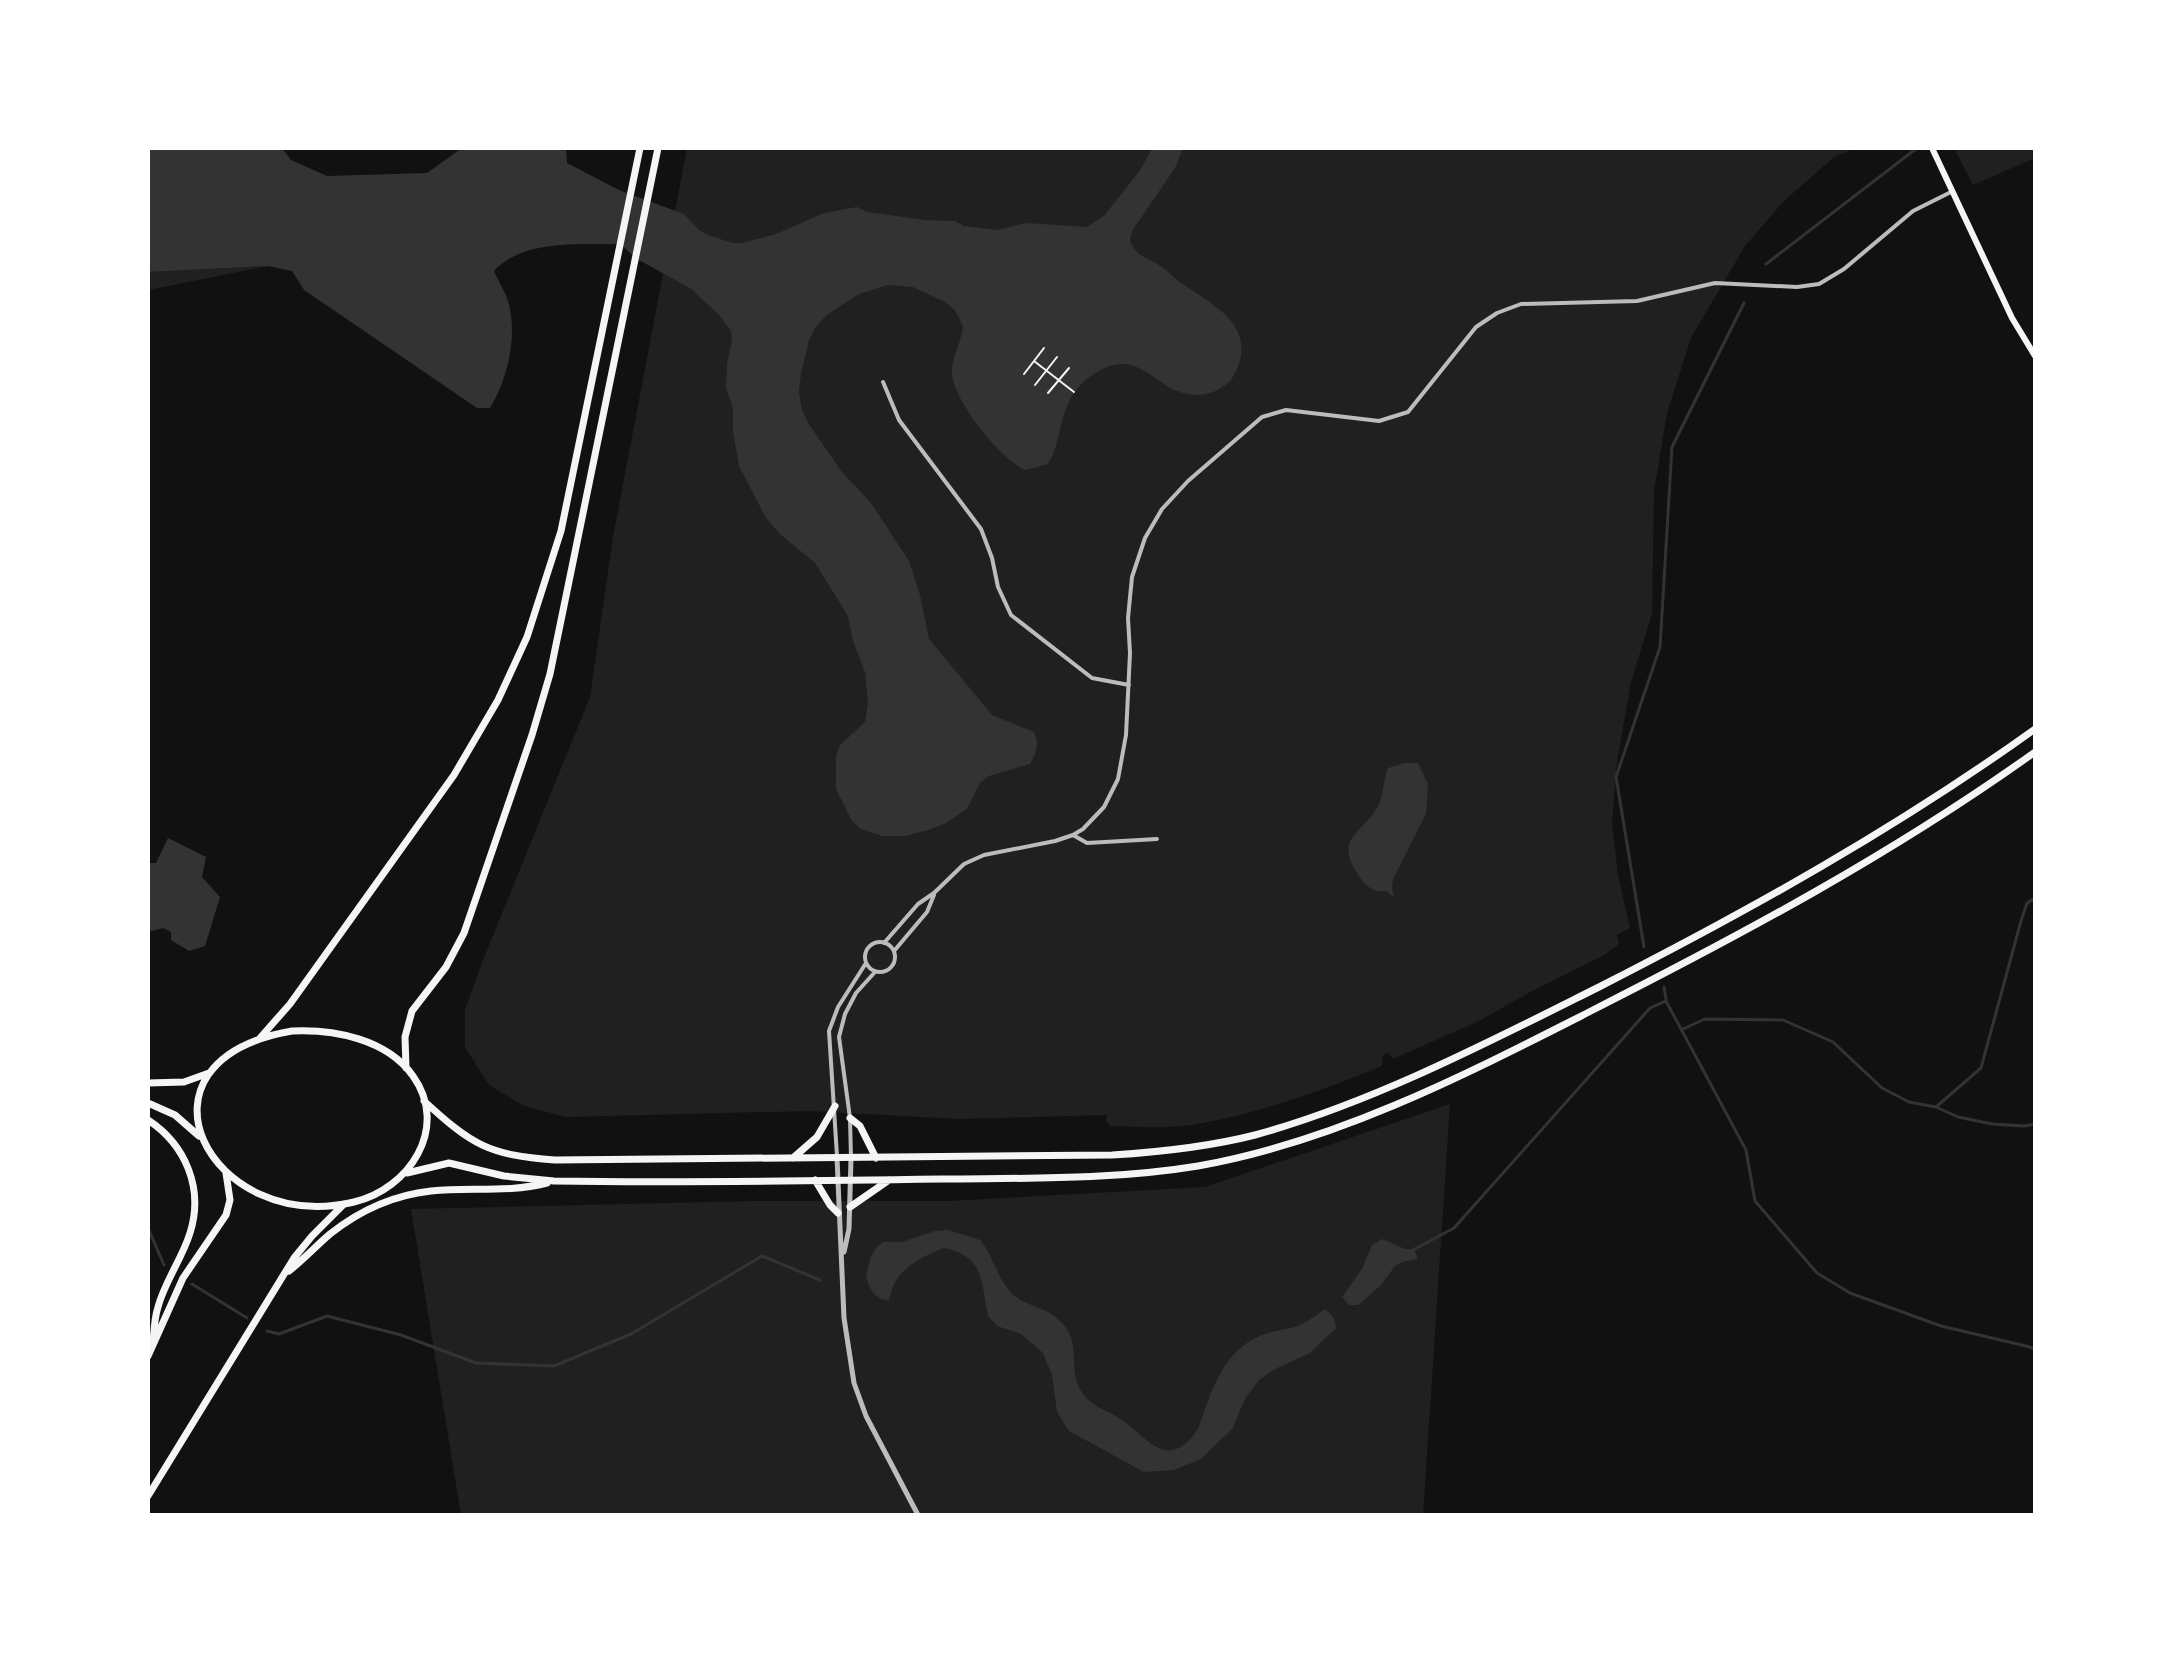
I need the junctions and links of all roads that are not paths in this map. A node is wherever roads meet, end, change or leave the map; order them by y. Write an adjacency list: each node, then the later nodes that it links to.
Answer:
1 (640, 148): 17 (main road)
2 (658, 148): 18 (main road)
3 (1932, 148): 4 (main road)
4 (1953, 191): 5 (main road); 7 (street)
5 (2035, 356)
6 (883, 382): 7 (street)
7 (1129, 685): 10 (street)
8 (2035, 729): 30 (main road)
9 (2035, 752): 36 (main road)
10 (1073, 835): 11 (street); 12 (street)
11 (1157, 839)
12 (934, 893): 13 (street); 14 (street)
13 (884, 943): 14 (street); 15 (street)
14 (894, 951): 16 (street)
15 (866, 963): 16 (street); 23 (street)
16 (875, 972): 24 (street)
17 (260, 1038): 18 (main road); 19 (main road)
18 (406, 1068): 21 (main road)
19 (211, 1072): 20 (main road); 26 (main road)
20 (148, 1083)
21 (424, 1101): 27 (main road); 32 (main road)
22 (148, 1103): 26 (main road)
23 (835, 1106): 27 (main road); 28 (street)
24 (850, 1118): 29 (street); 30 (main road)
25 (148, 1120): 43 (main road)
26 (201, 1137): 31 (main road)
27 (793, 1158): 28 (main road)
28 (837, 1158): 29 (main road); 34 (street)
29 (851, 1158): 30 (main road); 35 (street)
30 (876, 1158)
31 (226, 1173): 38 (main road); 43 (main road)
32 (407, 1173): 37 (main road); 38 (main road)
33 (815, 1180): 34 (main road); 37 (main road); 40 (main road)
34 (837, 1180): 35 (main road); 40 (street)
35 (851, 1180): 36 (main road); 39 (street)
36 (889, 1180): 39 (main road)
37 (554, 1181): 42 (main road)
38 (344, 1204): 42 (main road)
39 (850, 1207): 41 (street)
40 (838, 1213): 41 (street)
41 (843, 1257): 46 (street)
42 (284, 1274): 45 (main road)
43 (153, 1344): 44 (main road)
44 (148, 1356)
45 (148, 1496)
46 (918, 1515)

